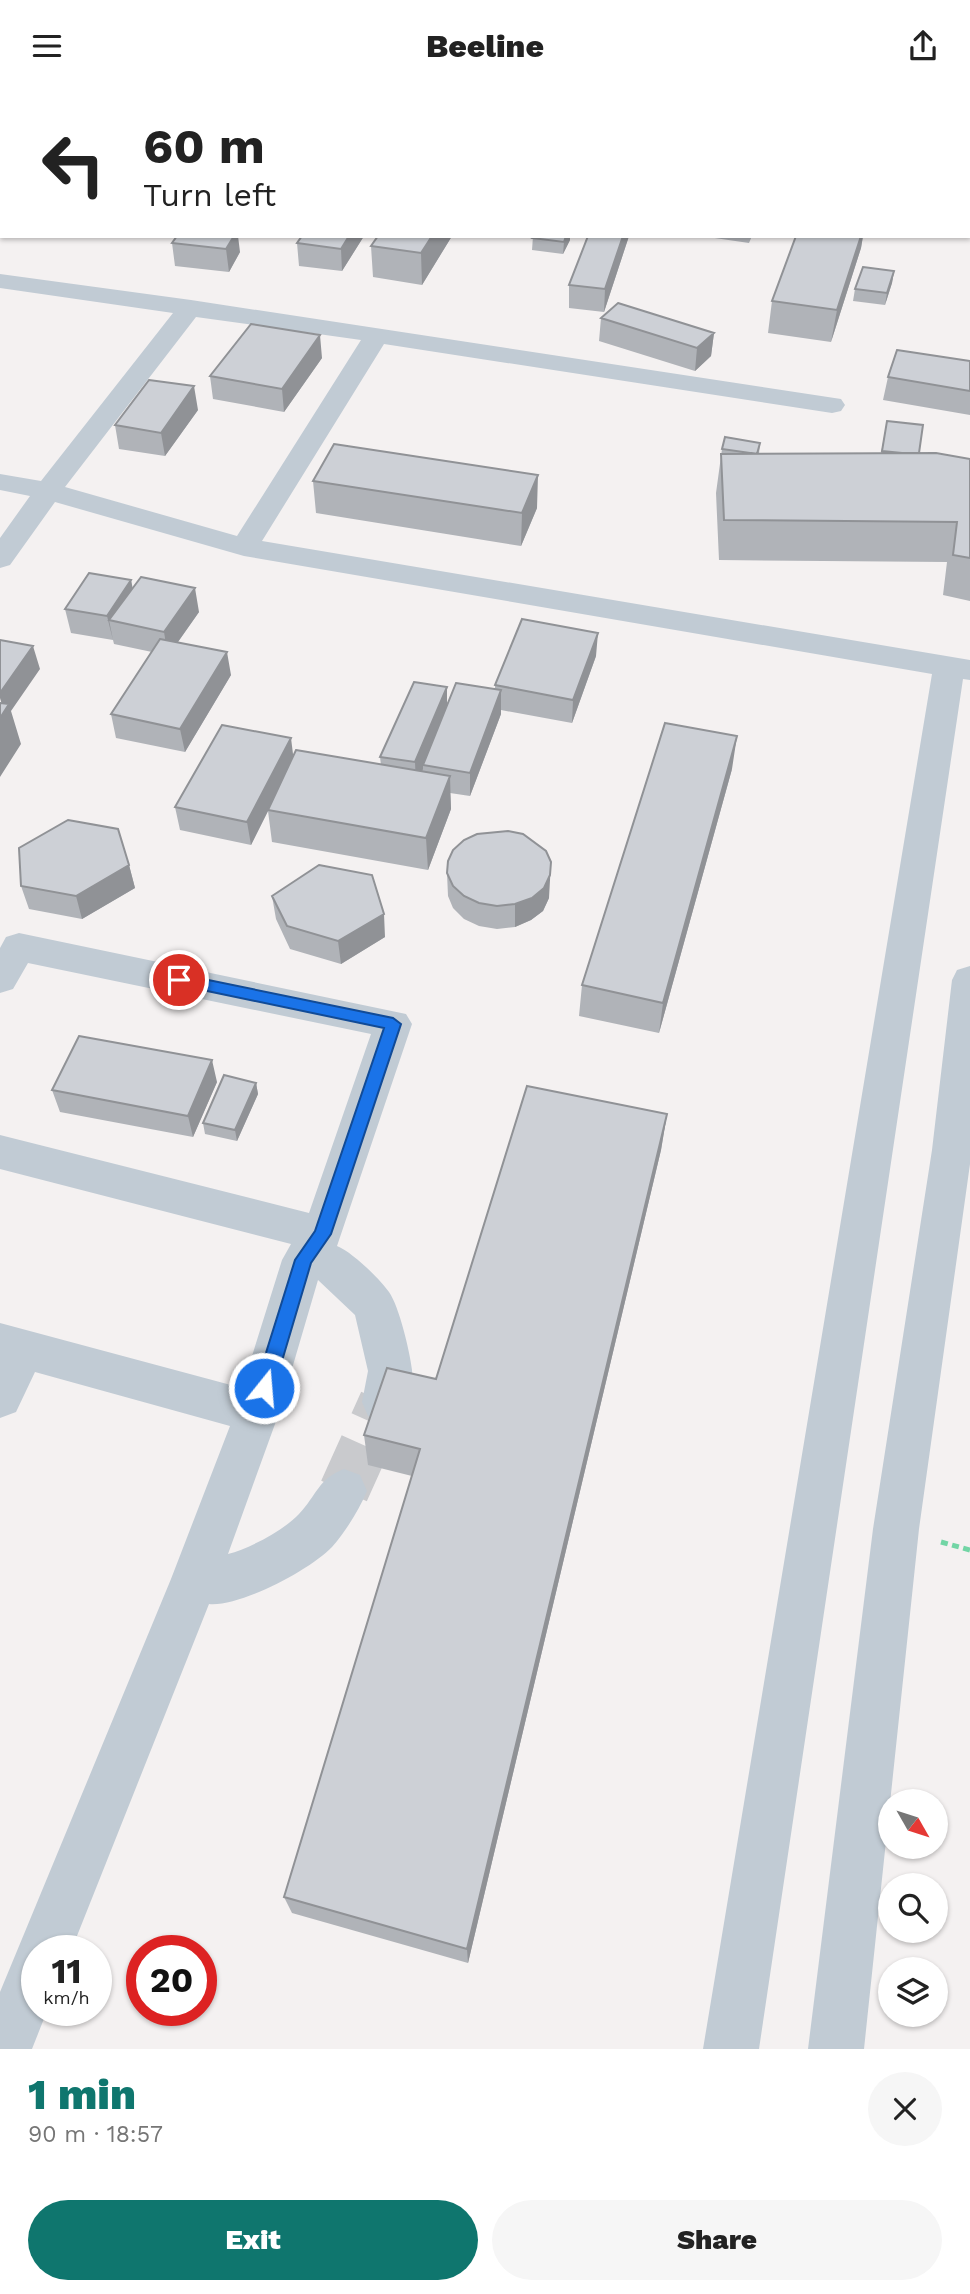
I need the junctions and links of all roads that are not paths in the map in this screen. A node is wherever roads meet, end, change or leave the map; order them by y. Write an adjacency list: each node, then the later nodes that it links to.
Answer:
1 (0, 281): 2 (lane)
2 (191, 307): 3 (lane); 6 (lane)
3 (377, 335): 4 (lane); 7 (lane)
4 (832, 405)
5 (0, 482): 6 (lane)
6 (48, 491): 7 (lane); 8 (lane)
7 (244, 547): 9 (lane)
8 (0, 559)
9 (960, 669): 24 (lane)
10 (0, 979): 14 (lane)
11 (970, 980): 13 (lane)
12 (0, 1152): 14 (lane)
13 (961, 1152): 25 (lane)
14 (313, 1247): 17 (lane); 18 (lane)
15 (12, 1346): 16 (lane); 18 (lane)
16 (0, 1398)
17 (384, 1402)
18 (257, 1413): 20 (lane)
19 (344, 1491): 20 (lane)
20 (195, 1579): 21 (lane)
21 (50, 1935)
22 (21, 2008): 23 (lane)
23 (4, 2049)
24 (731, 2049)
25 (836, 2049)

